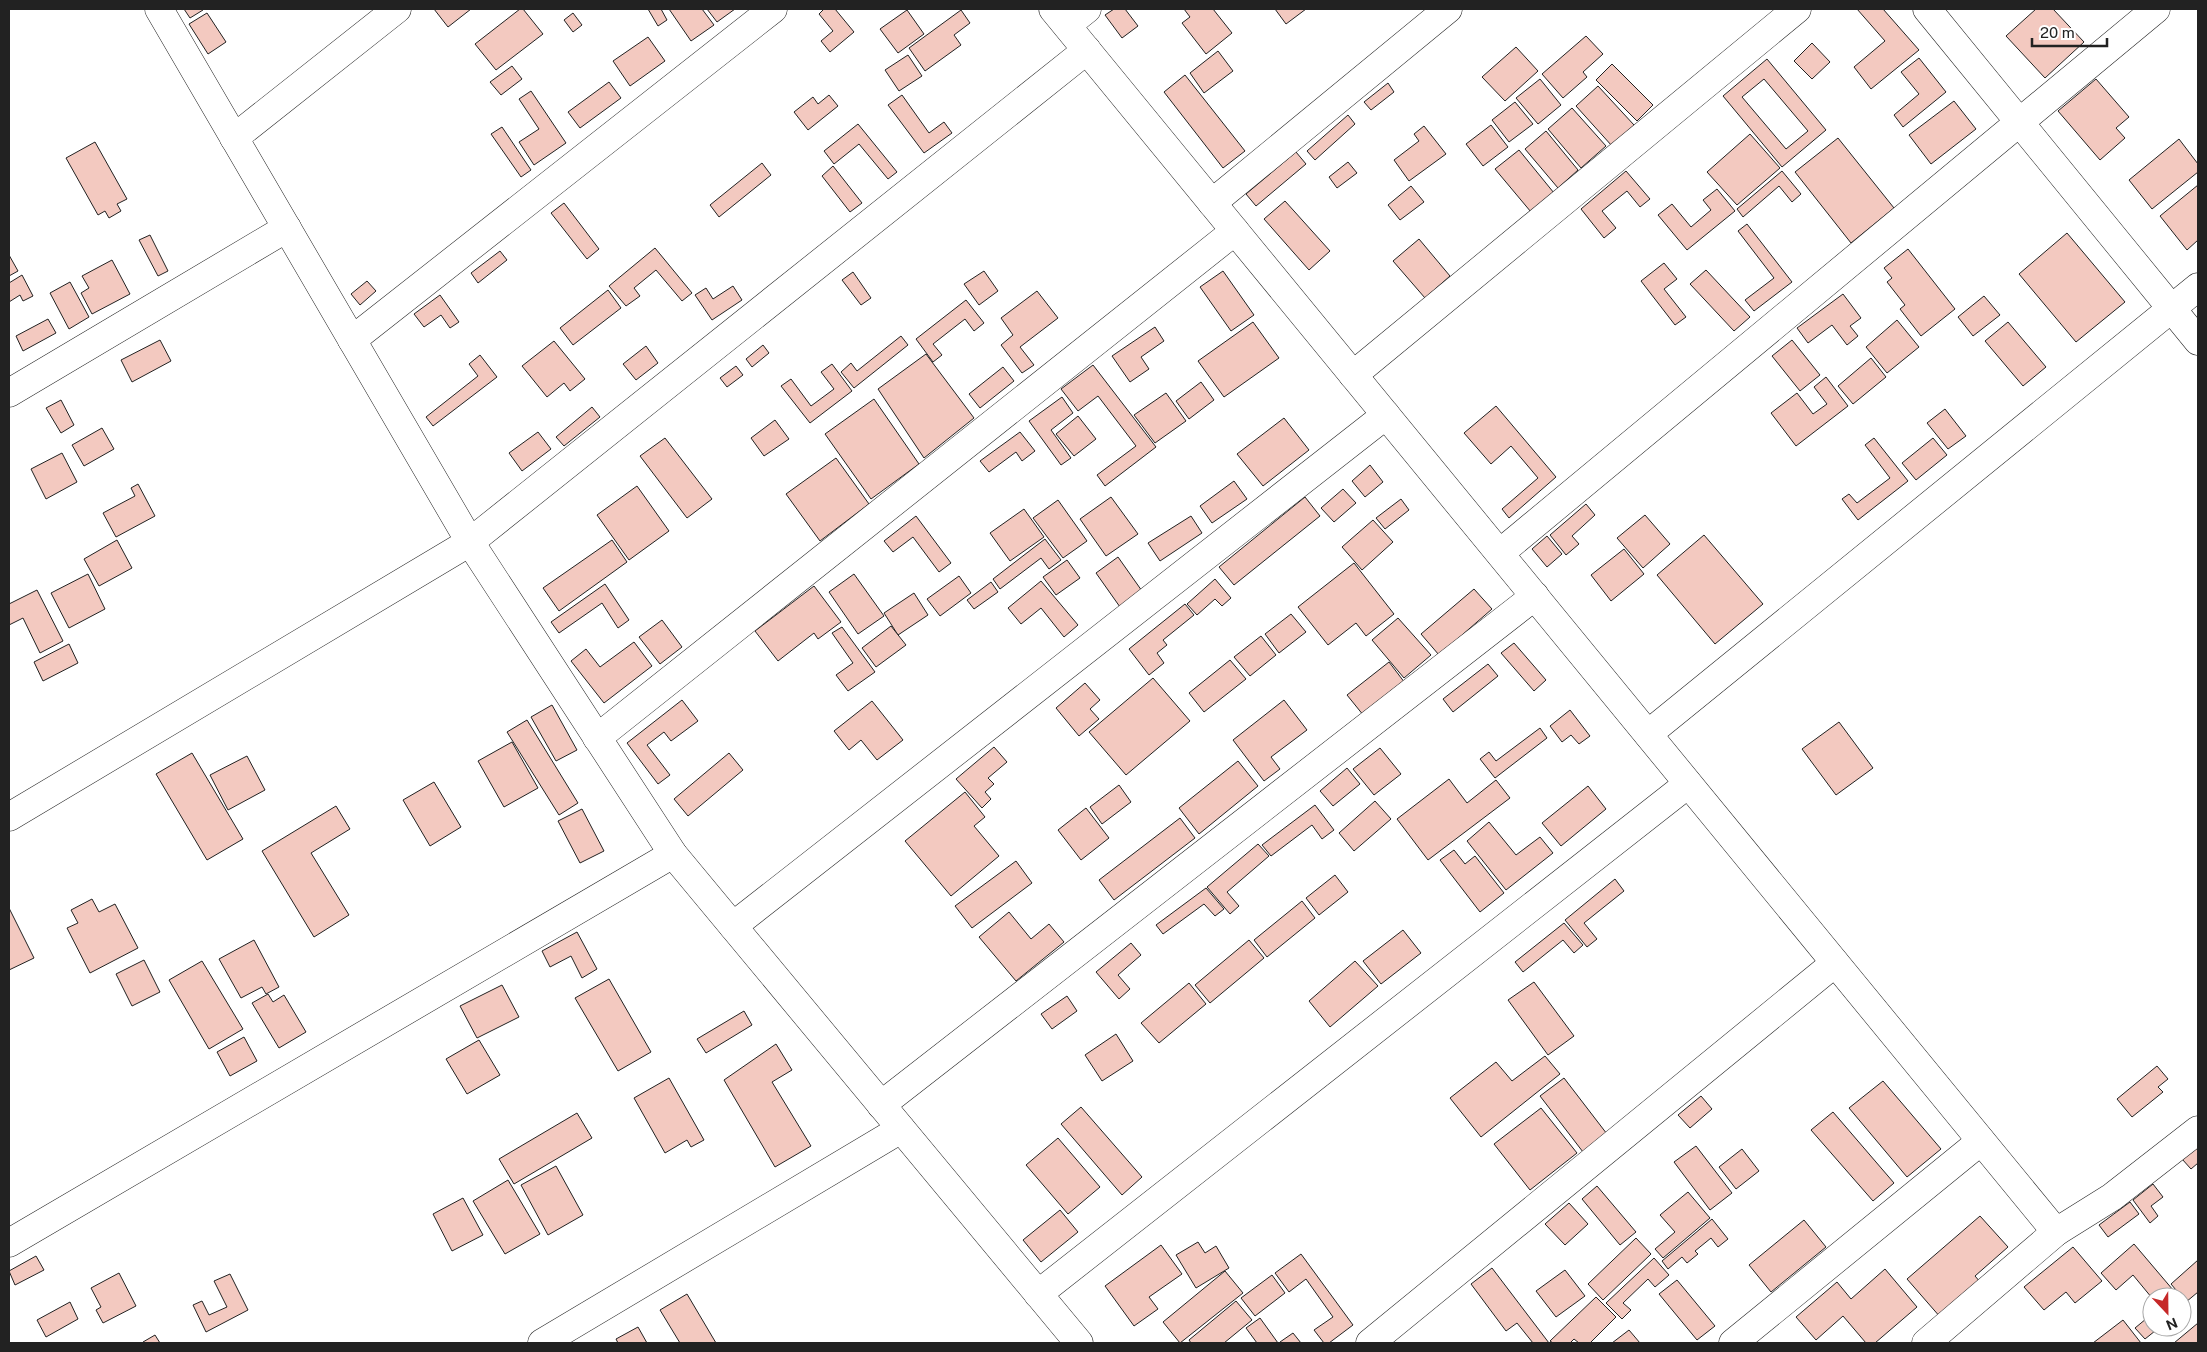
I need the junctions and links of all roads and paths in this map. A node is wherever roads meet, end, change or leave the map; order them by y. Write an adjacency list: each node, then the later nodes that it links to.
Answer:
1 (159, 9): 11 (street)
2 (397, 9): 11 (street)
3 (773, 9): 17 (street)
4 (1448, 9): 12 (street)
5 (1798, 9): 19 (street)
6 (1927, 9): 10 (street)
7 (2156, 9): 10 (street)
8 (1069, 14): 9 (street)
9 (1087, 50): 12 (street); 22 (street)
10 (2019, 123): 16 (street); 23 (street)
11 (234, 138): 13 (street)
12 (1212, 203): 14 (street)
13 (286, 228): 17 (street); 20 (street)
14 (1236, 231): 19 (street); 26 (street)
15 (2198, 287): 16 (street)
16 (2171, 309): 18 (street); 25 (street)
17 (352, 340): 22 (street)
18 (2198, 341)
19 (1354, 375): 21 (street)
20 (9, 393)
21 (1386, 415): 23 (street); 30 (street)
22 (470, 542): 26 (street); 28 (street)
23 (1500, 554): 24 (street)
24 (1535, 596): 25 (street); 32 (street)
25 (1648, 734): 27 (street)
26 (598, 738): 29 (street)
27 (1688, 784): 31 (street); 38 (street)
28 (9, 817)
29 (673, 854): 30 (street); 37 (street)
30 (733, 926): 32 (street)
31 (1835, 963): 35 (street); 41 (street)
32 (881, 1104): 33 (street)
33 (901, 1129): 38 (street); 39 (street)
34 (2198, 1130): 36 (street)
35 (1981, 1141): 36 (street); 42 (street)
36 (2056, 1232): 43 (street)
37 (9, 1243)
38 (1038, 1294): 40 (street)
39 (542, 1343)
40 (1079, 1343)
41 (1370, 1343)
42 (1733, 1343)
43 (1926, 1343)

